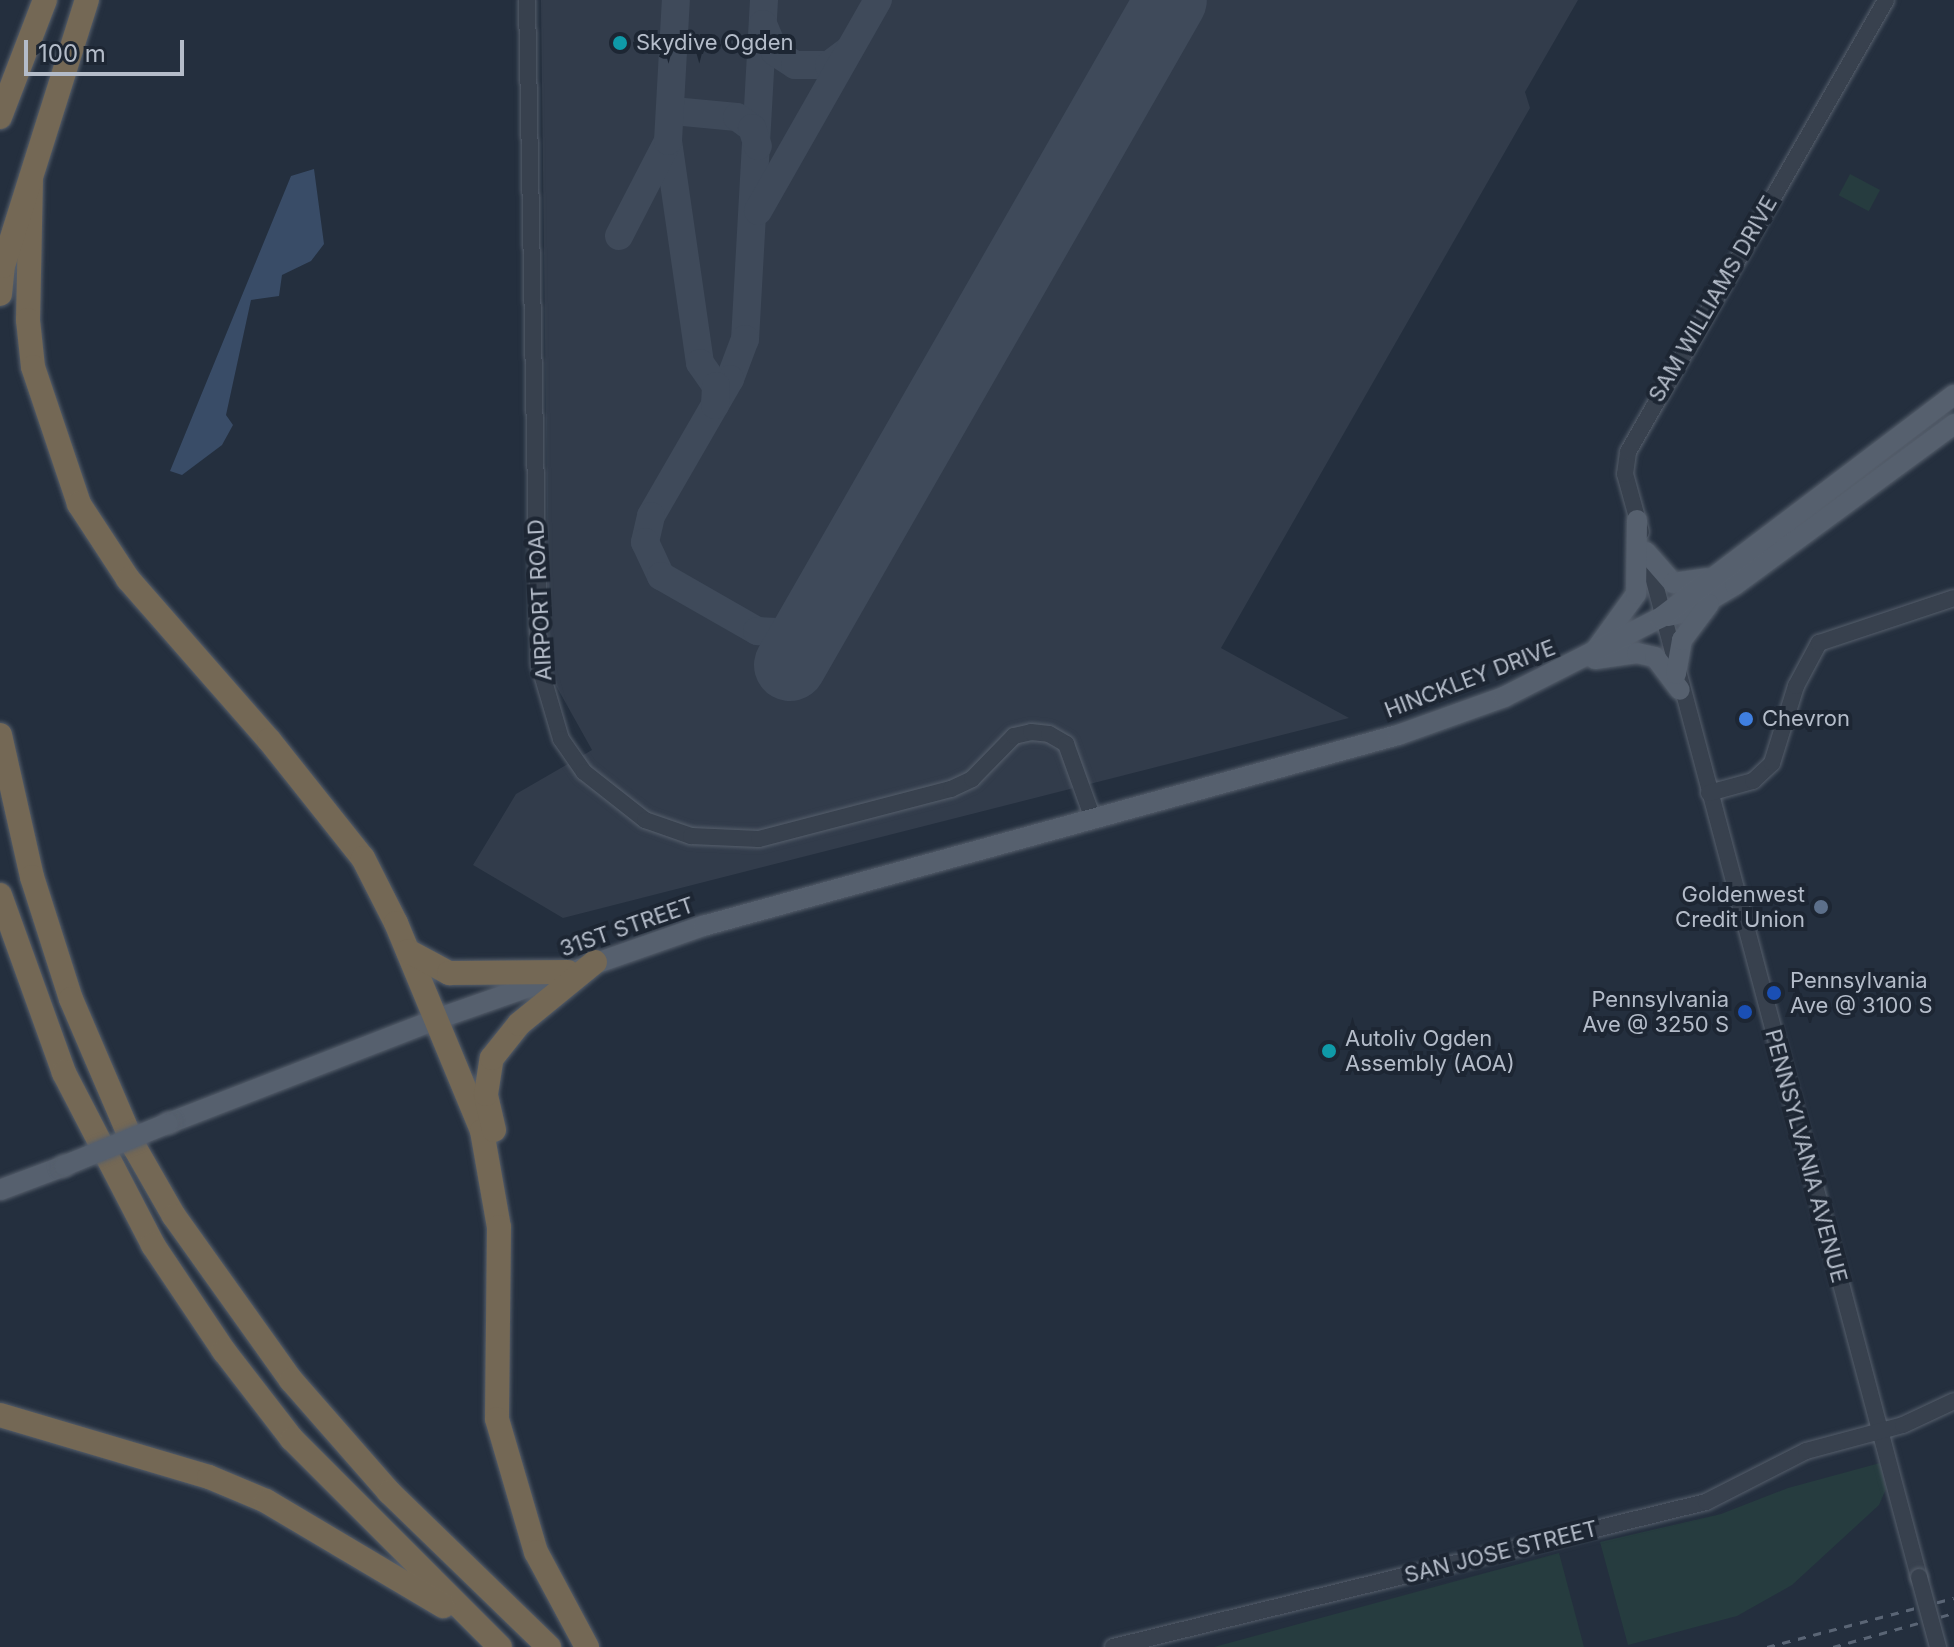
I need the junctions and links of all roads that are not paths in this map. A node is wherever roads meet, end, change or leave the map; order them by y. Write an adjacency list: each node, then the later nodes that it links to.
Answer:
1 (45, 0): 5 (highway)
2 (87, 0): 6 (highway)
3 (527, 0): 21 (street, AIRPORT ROAD)
4 (1886, 0): 10 (street, SAM WILLIAMS DRIVE)
5 (0, 117)
6 (31, 178): 7 (highway); 23 (highway)
7 (0, 294)
8 (1954, 395): 12 (main road, HINCKLEY DRIVE)
9 (1954, 424): 14 (main road, HINCKLEY DRIVE)
10 (1637, 520): 11 (street, SAM WILLIAMS DRIVE); 16 (main road)
11 (1646, 552): 12 (main road); 15 (street, SAM WILLIAMS DRIVE)
12 (1714, 576): 15 (main road, HINCKLEY DRIVE)
13 (1954, 598): 20 (street)
14 (1713, 599): 15 (main road, HINCKLEY DRIVE); 17 (main road)
15 (1660, 618): 16 (main road, HINCKLEY DRIVE); 17 (street, PENNSYLVANIA AVENUE)
16 (1587, 658): 17 (main road); 19 (main road, HINCKLEY DRIVE)
17 (1678, 682): 20 (street, PENNSYLVANIA AVENUE)
18 (0, 735): 33 (highway)
19 (1288, 764): 21 (main road, 31ST STREET)
20 (1709, 793): 31 (street, PENNSYLVANIA AVENUE)
21 (1092, 816): 24 (main road, 31ST STREET)
22 (0, 895): 32 (highway)
23 (408, 951): 25 (highway); 26 (highway)
24 (595, 962): 25 (main road, 31ST STREET); 28 (highway)
25 (568, 972): 26 (main road, 31ST STREET)
26 (437, 1019): 27 (main road, 31ST STREET, bridge); 28 (highway)
27 (0, 1190)
28 (499, 1227): 34 (highway)
29 (1954, 1401): 31 (street, SAN JOSE STREET)
30 (0, 1415): 32 (highway)
31 (1880, 1431): 35 (street, SAN JOSE STREET); 36 (street, PENNSYLVANIA AVENUE, bridge)
32 (493, 1640)
33 (549, 1647)
34 (587, 1647)
35 (1113, 1647)
36 (1938, 1647)

